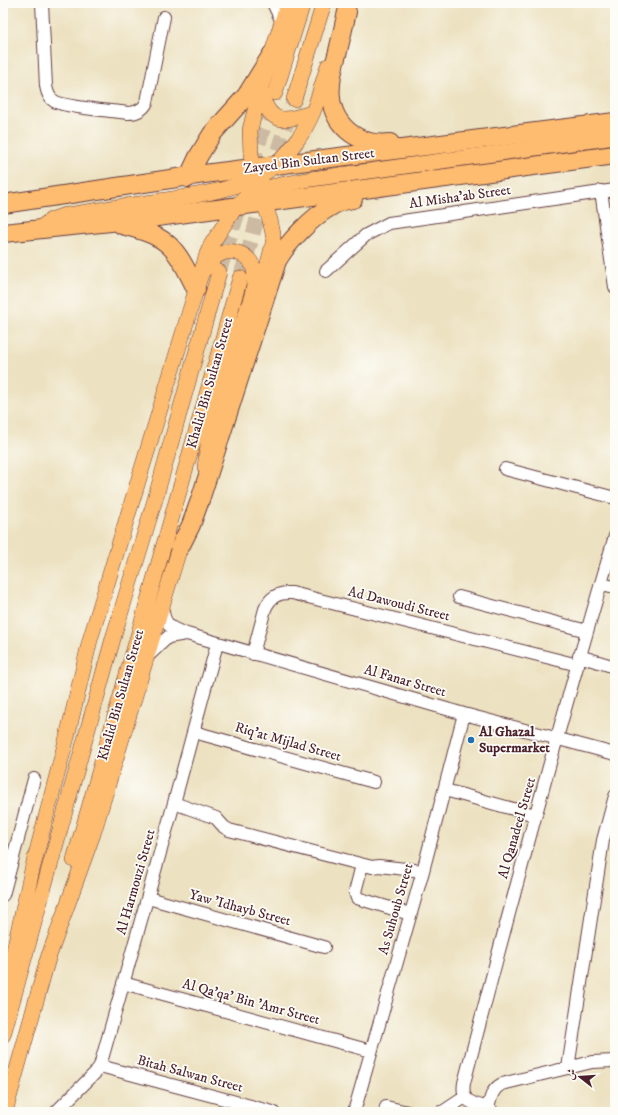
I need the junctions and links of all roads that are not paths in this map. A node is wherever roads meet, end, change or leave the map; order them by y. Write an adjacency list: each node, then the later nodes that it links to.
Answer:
1 (42, 3): 7 (street)
2 (273, 3): 8 (street)
3 (288, 3): 8 (main road)
4 (303, 3): 10 (main road)
5 (324, 3): 11 (main road)
6 (348, 8): 12 (main road); 14 (highway)
7 (164, 17)
8 (282, 22): 9 (main road)
9 (272, 54): 10 (main road); 19 (highway)
10 (268, 92): 12 (main road); 20 (main road)
11 (294, 99)
12 (312, 113): 18 (main road)
13 (615, 122): 14 (highway, Zayed Bin Sultan Street)
14 (546, 131): 18 (highway, Zayed Bin Sultan Street)
15 (615, 137): 20 (main road)
16 (615, 155): 17 (highway, Zayed Bin Sultan Street)
17 (541, 165): 20 (highway, Zayed Bin Sultan Street); 37 (highway)
18 (275, 166): 20 (highway, Zayed Bin Sultan Street)
19 (188, 178): 20 (highway, Zayed Bin Sultan Street); 23 (highway, Zayed Bin Sultan Street)
20 (258, 184): 24 (highway, Zayed Bin Sultan Street); 26 (main road); 33 (main road)
21 (615, 190): 22 (street, Al Misha'ab Street)
22 (601, 191): 28 (street, Al Misha'ab Street); 32 (street)
23 (3, 204)
24 (237, 205): 25 (highway, Zayed Bin Sultan Street); 31 (main road)
25 (110, 222): 26 (highway, Zayed Bin Sultan Street); 31 (highway)
26 (37, 230): 27 (highway, Zayed Bin Sultan Street)
27 (3, 233)
28 (326, 271)
29 (219, 272): 65 (main road, Khalid Bin Sultan Street)
30 (240, 278): 67 (main road, Khalid Bin Sultan Street)
31 (199, 281): 33 (main road); 40 (main road)
32 (615, 287)
33 (205, 467): 37 (main road)
34 (505, 469): 35 (street)
35 (615, 498)
36 (615, 536): 38 (street, Al Qanadeel Street)
37 (180, 547): 42 (main road)
38 (601, 584): 39 (street); 43 (street, Al Qanadeel Street)
39 (615, 588)
40 (104, 593): 65 (main road); 69 (main road)
41 (459, 597): 43 (street)
42 (162, 606): 44 (street, Al Fanar Street); 47 (main road)
43 (587, 630): 48 (street, Al Qanadeel Street)
44 (187, 634): 45 (street, Al Fanar Street); 47 (street, Al Fanar Street)
45 (216, 644): 46 (street, Al Fanar Street); 51 (street, Al Harmouzi Street)
46 (253, 654): 48 (street, Ad Dawoudi Street); 50 (street, Al Fanar Street)
47 (147, 657): 67 (main road)
48 (579, 660): 49 (street, Ad Dawoudi Street); 52 (street, Al Qanadeel Street)
49 (615, 667)
50 (464, 714): 52 (street, Al Fanar Street); 56 (street, As Suhoub Street)
51 (194, 732): 55 (street, Riq'at Mijlad Street); 58 (street, Al Harmouzi Street)
52 (558, 738): 53 (street, Al Fanar Street); 59 (street, Al Qanadeel Street)
53 (615, 754)
54 (34, 779): 62 (street)
55 (374, 782)
56 (445, 790): 59 (street); 61 (street, As Suhoub Street)
57 (615, 796): 74 (street)
58 (174, 803): 60 (street); 63 (street, Al Harmouzi Street)
59 (535, 815): 75 (street, Al Qanadeel Street)
60 (362, 865): 61 (street); 64 (street)
61 (423, 871): 64 (street, As Suhoub Street)
62 (3, 895)
63 (148, 898): 66 (street, Yaw 'Idhayb Street); 68 (street, Al Harmouzi Street)
64 (410, 914): 71 (street, As Suhoub Street)
65 (32, 934): 70 (main road, Khalid Bin Sultan Street)
66 (324, 947)
67 (46, 964): 77 (main road, Khalid Bin Sultan Street)
68 (123, 983): 71 (street, Al Qa'qa' Bin 'Amr Street); 73 (street, Al Harmouzi Street)
69 (3, 999)
70 (3, 1035)
71 (370, 1051): 80 (street, As Suhoub Street)
72 (615, 1061): 74 (street)
73 (100, 1066): 78 (street, Al Harmouzi Street); 79 (street, Bitah Salwan Street)
74 (568, 1068): 76 (street)
75 (465, 1096): 76 (street); 83 (street)
76 (490, 1110)
77 (5, 1112)
78 (56, 1112)
79 (273, 1112)
80 (354, 1112)
81 (385, 1112): 82 (street)
82 (408, 1112)
83 (440, 1112)

